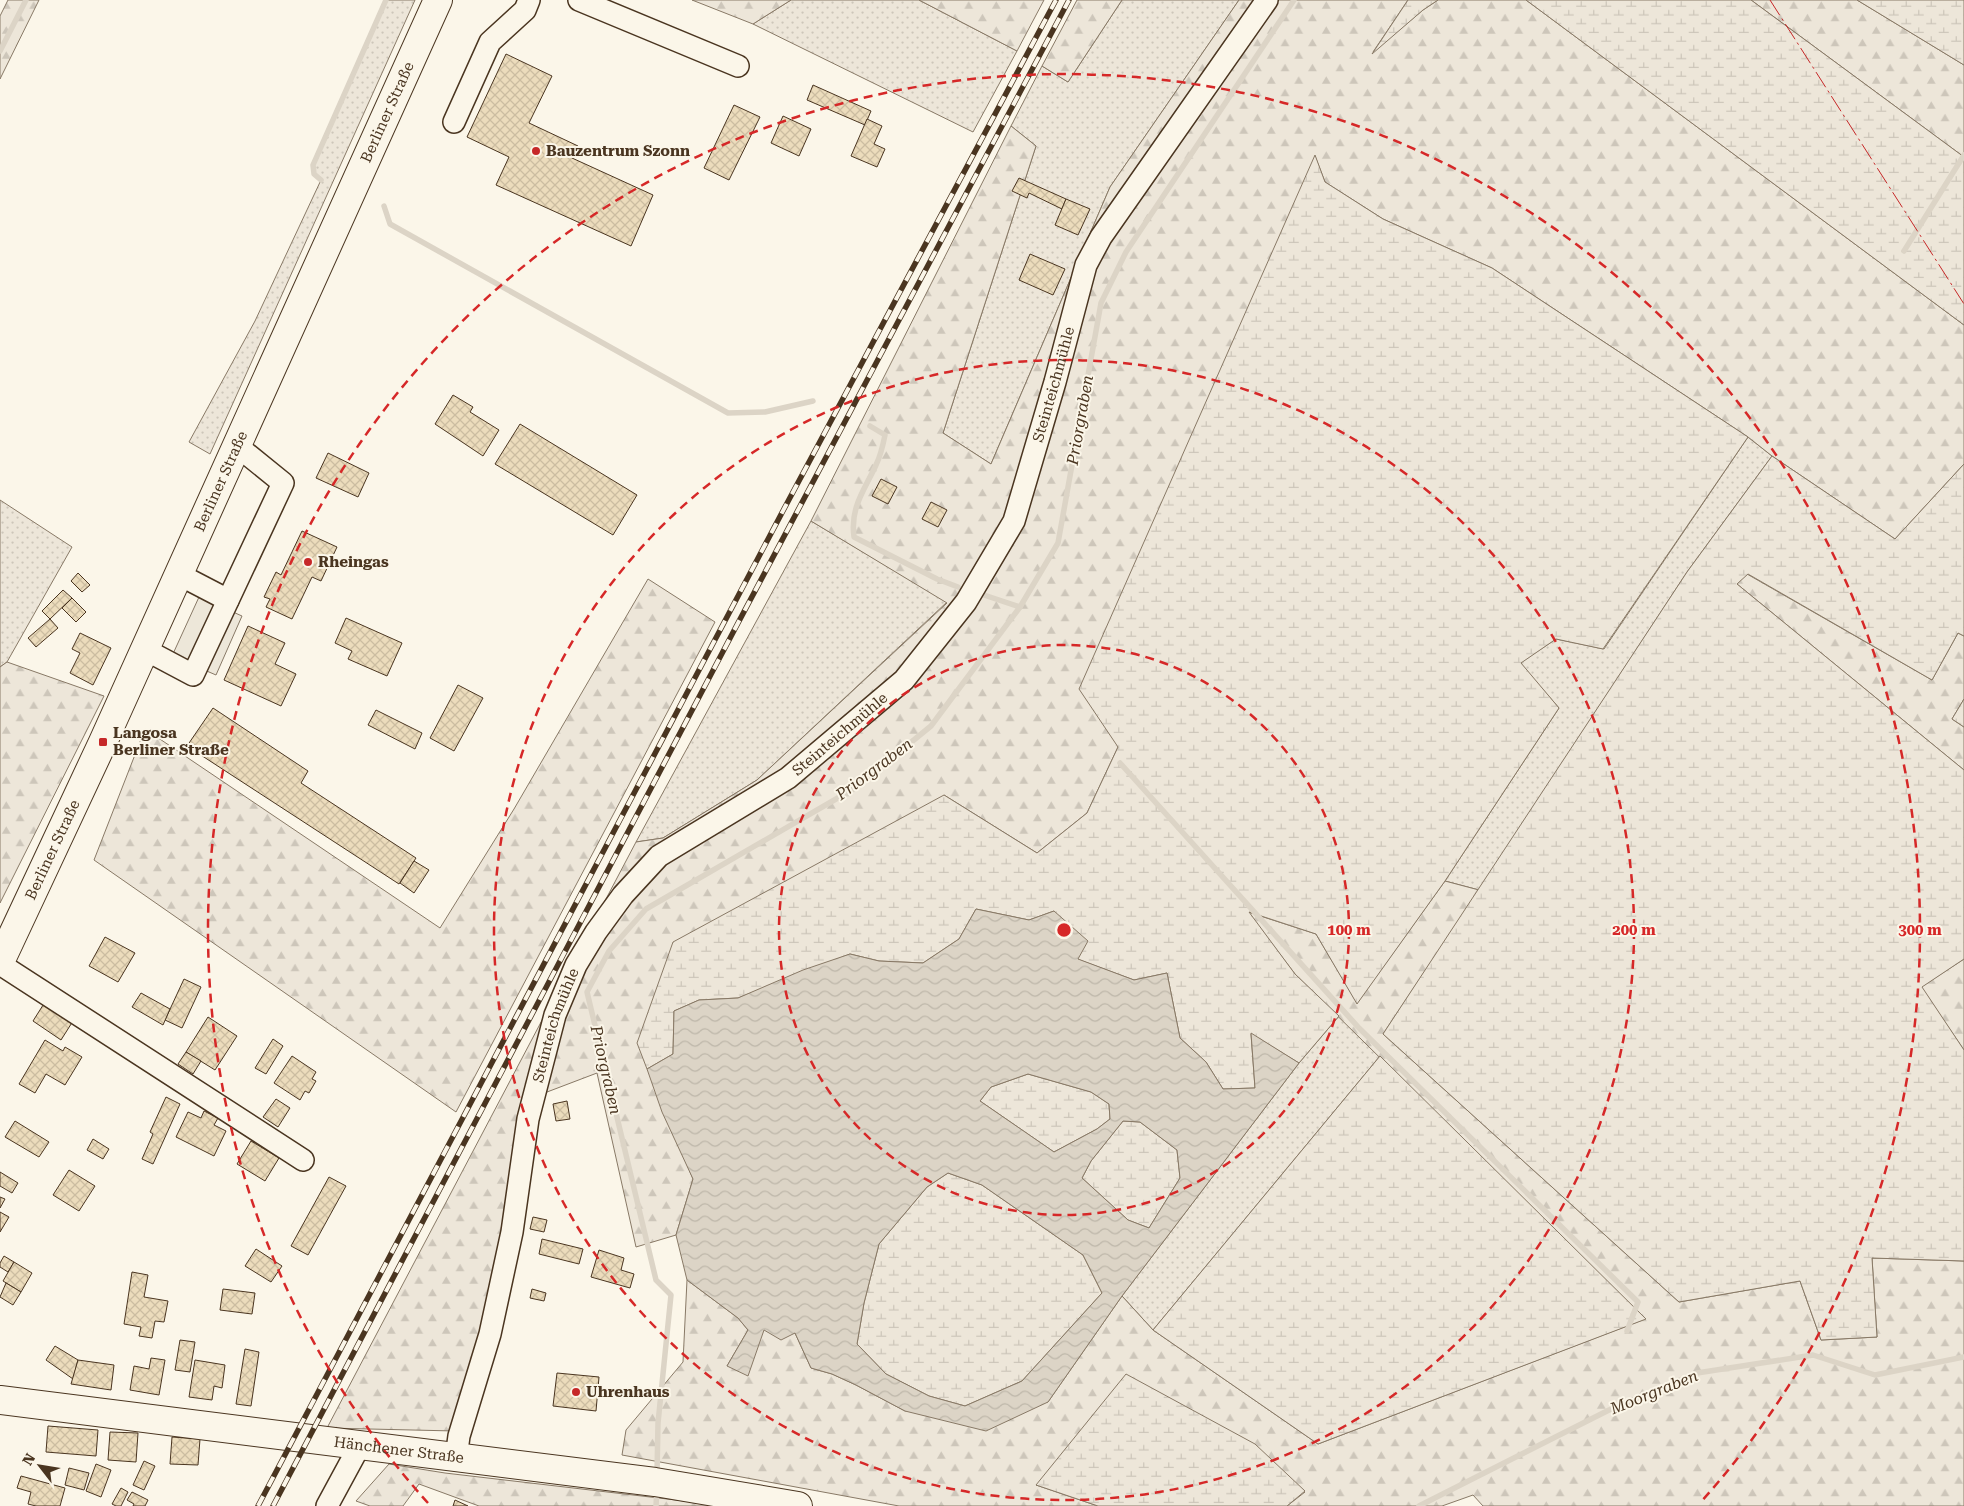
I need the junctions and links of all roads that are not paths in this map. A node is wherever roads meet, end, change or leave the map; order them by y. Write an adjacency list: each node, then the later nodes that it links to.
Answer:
1 (438, 0): 7 (main road, Berliner Straße)
2 (529, 0): 6 (street)
3 (579, 0): 5 (street)
4 (1266, 0): 15 (street, Steinteichmühle)
5 (738, 66)
6 (454, 122)
7 (236, 445): 8 (main road, Berliner Straße); 9 (street)
8 (178, 574): 9 (street); 10 (main road, Berliner Straße)
9 (228, 600): 10 (street)
10 (144, 649): 11 (main road, Berliner Straße)
11 (0, 963): 12 (street, Berliner Straße)
12 (304, 1160)
13 (0, 1400): 14 (main road, Hänchener Straße)
14 (360, 1445): 15 (main road, Hänchener Straße); 16 (street)
15 (456, 1458): 17 (main road, Hänchener Straße)
16 (327, 1506)
17 (798, 1506)

